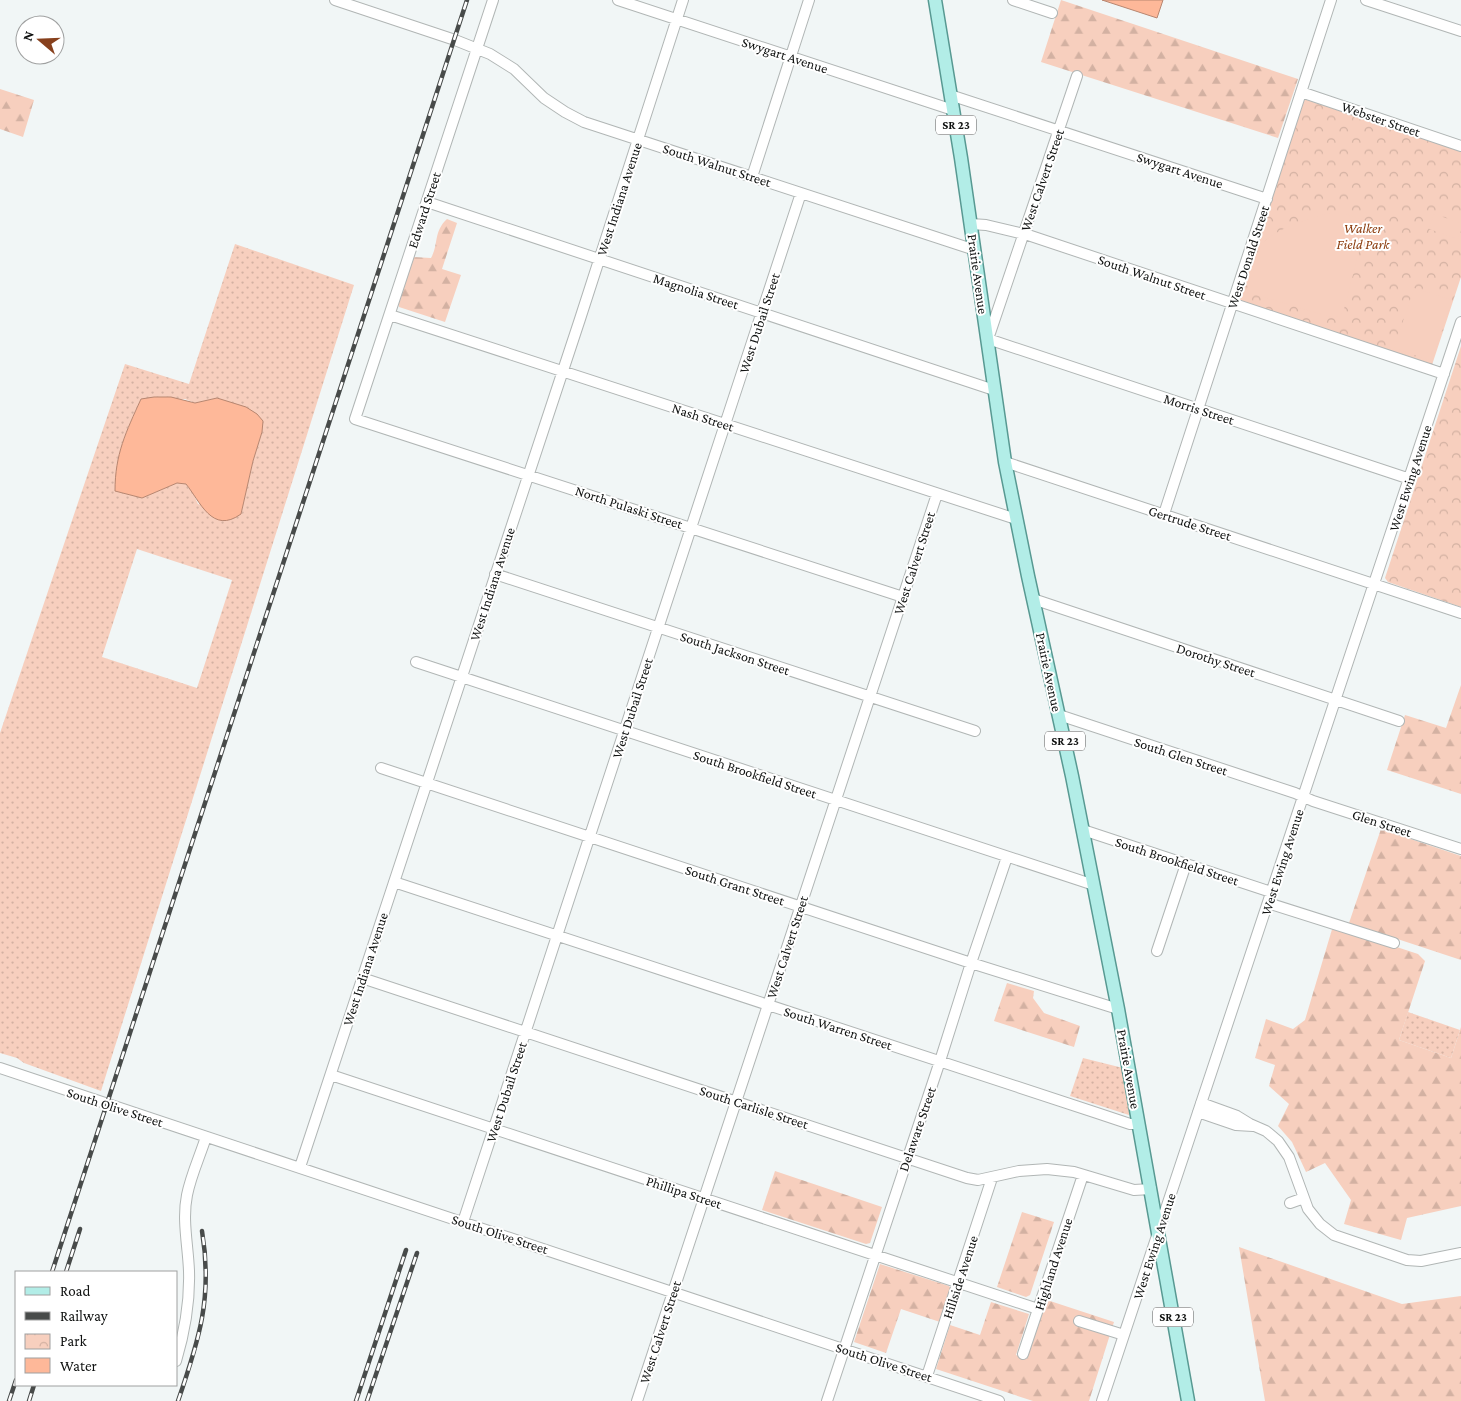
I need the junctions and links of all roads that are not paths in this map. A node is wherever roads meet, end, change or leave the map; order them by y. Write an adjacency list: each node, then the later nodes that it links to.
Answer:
1 (335, 0): 13 (street, South Walnut Street)
2 (493, 0): 13 (street, Edward Street)
3 (618, 0): 11 (street, Swygart Avenue)
4 (683, 0): 11 (street, West Indiana Avenue)
5 (809, 0): 14 (street)
6 (935, 0): 17 (main road, Prairie Avenue / SR 23)
7 (1014, 0): 10 (street)
8 (1331, 0): 16 (street, West Donald Street)
9 (1366, 0): 12 (street)
10 (1052, 13)
11 (677, 19): 14 (street, Swygart Avenue); 20 (street, West Indiana Avenue)
12 (1461, 31)
13 (477, 49): 20 (street, South Walnut Street); 25 (street, Edward Street)
14 (791, 57): 18 (street, Swygart Avenue); 22 (street)
15 (1077, 76): 19 (street, West Calvert Street)
16 (1301, 92): 21 (street, Webster Street); 24 (street, West Donald Street)
17 (950, 95): 18 (main road, Prairie Avenue / SR 23); 19 (street, Swygart Avenue)
18 (953, 110): 26 (main road, Prairie Avenue / SR 23)
19 (1059, 130): 24 (street, Swygart Avenue); 27 (street, West Calvert Street)
20 (638, 140): 22 (street, South Walnut Street); 29 (street, West Indiana Avenue)
21 (1461, 146)
22 (752, 177): 23 (street, South Walnut Street)
23 (802, 193): 28 (street, South Walnut Street); 31 (street, West Dubail Street)
24 (1267, 199): 30 (street, West Donald Street)
25 (427, 202): 29 (street, Magnolia Street); 32 (street, Edward Street)
26 (971, 224): 27 (street, South Walnut Street); 28 (main road, Prairie Avenue / SR 23)
27 (1024, 234): 30 (street, South Walnut Street); 34 (street, West Calvert Street)
28 (974, 250): 34 (main road, Prairie Avenue / SR 23)
29 (599, 259): 31 (street, Magnolia Street); 35 (street, West Indiana Avenue)
30 (1233, 304): 36 (street, South Walnut Street); 38 (street, West Donald Street)
31 (762, 313): 37 (street, Magnolia Street); 40 (street, West Dubail Street)
32 (390, 315): 35 (street, Nash Street); 39 (street, Edward Street)
33 (1461, 322): 36 (street, West Ewing Avenue)
34 (988, 339): 37 (main road, Prairie Avenue / SR 23); 38 (street, Morris Street)
35 (562, 371): 40 (street, Nash Street); 42 (street, West Indiana Avenue)
36 (1444, 374): 43 (street, West Ewing Avenue)
37 (994, 390): 41 (main road, Prairie Avenue / SR 23)
38 (1198, 409): 43 (street, Morris Street); 45 (street, West Donald Street)
39 (355, 419): 42 (street, North Pulaski Street)
40 (725, 424): 44 (street, Nash Street); 47 (street, West Dubail Street)
41 (1005, 462): 45 (street, Gertrude Street); 46 (main road, Prairie Avenue / SR 23)
42 (529, 474): 47 (street, North Pulaski Street); 48 (street, West Indiana Avenue)
43 (1410, 479): 49 (street, West Ewing Avenue)
44 (937, 494): 46 (street, Nash Street); 50 (street, West Calvert Street)
45 (1164, 514): 49 (street, Gertrude Street)
46 (1016, 520): 51 (main road, Prairie Avenue / SR 23)
47 (692, 527): 50 (street, North Pulaski Street); 53 (street, West Dubail Street)
48 (495, 574): 53 (street, South Jackson Street); 55 (street, West Indiana Avenue)
49 (1375, 584): 52 (street, Gertrude Street); 57 (street, West Ewing Avenue)
50 (903, 597): 56 (street, West Calvert Street)
51 (1033, 599): 57 (street, Dorothy Street); 58 (main road, Prairie Avenue / SR 23)
52 (1461, 613)
53 (659, 628): 56 (street, South Jackson Street); 60 (street, West Dubail Street)
54 (416, 662): 55 (street, South Brookfield Street)
55 (461, 677): 60 (street, South Brookfield Street); 63 (street, West Indiana Avenue)
56 (870, 697): 61 (street, South Jackson Street); 65 (street, West Calvert Street)
57 (1336, 700): 59 (street, Dorothy Street); 64 (street, West Ewing Avenue)
58 (1059, 715): 64 (street, South Glen Street); 66 (main road, Prairie Avenue / SR 23)
59 (1399, 720)
60 (625, 731): 65 (street, South Brookfield Street); 67 (street, West Dubail Street)
61 (975, 731)
62 (381, 768): 63 (street, South Grant Street)
63 (427, 784): 67 (street, South Grant Street); 71 (street, West Indiana Avenue)
64 (1303, 797): 68 (street, Glen Street); 73 (street, West Ewing Avenue)
65 (836, 801): 69 (street, South Brookfield Street); 75 (street, West Calvert Street)
66 (1083, 830): 70 (street, South Brookfield Street); 72 (main road, Prairie Avenue / SR 23)
67 (589, 837): 75 (street, South Grant Street); 76 (street, West Dubail Street)
68 (1461, 849)
69 (1007, 857): 72 (street, South Brookfield Street); 79 (street, Delaware Street)
70 (1186, 864): 73 (street, South Brookfield Street); 78 (street)
71 (394, 882): 76 (street, South Warren Street); 80 (street, West Indiana Avenue)
72 (1094, 885): 82 (main road, Prairie Avenue / SR 23)
73 (1271, 892): 74 (street, West Ewing Avenue)
74 (1268, 903): 77 (street); 88 (street, West Ewing Avenue)
75 (800, 906): 79 (street, South Grant Street); 81 (street, West Calvert Street)
76 (557, 936): 81 (street, South Warren Street); 83 (street, West Dubail Street)
77 (1394, 942)
78 (1156, 951)
79 (971, 962): 82 (street, South Grant Street); 84 (street, Delaware Street)
80 (362, 978): 83 (street, South Carlisle Street); 86 (street, West Indiana Avenue)
81 (768, 1005): 84 (street, South Warren Street); 87 (street, West Calvert Street)
82 (1118, 1009): 89 (main road, Prairie Avenue / SR 23)
83 (525, 1032): 87 (street, South Carlisle Street); 90 (street, West Dubail Street)
84 (940, 1062): 89 (street, South Warren Street); 92 (street, Delaware Street)
85 (0, 1068): 91 (street, South Olive Street)
86 (330, 1075): 90 (street, Phillipa Street); 93 (street, West Indiana Avenue)
87 (736, 1101): 92 (street, South Carlisle Street); 97 (street, West Calvert Street)
88 (1200, 1107): 98 (street); 101 (street, West Ewing Avenue)
89 (1139, 1124): 96 (main road, Prairie Avenue / SR 23)
90 (494, 1129): 97 (street, Phillipa Street); 100 (street, West Dubail Street)
91 (206, 1137): 93 (street, South Olive Street); 110 (street)
92 (907, 1158): 95 (street, South Carlisle Street); 103 (street, Delaware Street)
93 (300, 1167): 100 (street, South Olive Street)
94 (1083, 1175): 95 (street, South Carlisle Street); 96 (street, South Carlisle Street); 106 (street, Highland Avenue)
95 (992, 1178): 104 (street, Hillside Avenue)
96 (1150, 1189): 101 (main road, Prairie Avenue / SR 23)
97 (704, 1198): 103 (street, Phillipa Street); 105 (street, West Calvert Street)
98 (1304, 1198): 99 (street); 102 (street)
99 (1290, 1204)
100 (463, 1222): 105 (street, South Olive Street)
101 (1158, 1233): 108 (street, West Ewing Avenue); 117 (main road, Prairie Avenue / SR 23)
102 (1461, 1252)
103 (876, 1255): 104 (street, Phillipa Street); 109 (street, Delaware Street)
104 (958, 1282): 106 (street, Phillipa Street); 112 (street, Hillside Avenue)
105 (673, 1292): 109 (street, South Olive Street); 113 (street, West Calvert Street)
106 (1038, 1309): 111 (street, Highland Avenue)
107 (1079, 1321): 108 (street)
108 (1124, 1335): 116 (street, West Ewing Avenue)
109 (845, 1349): 112 (street, South Olive Street); 114 (street, Delaware Street)
110 (178, 1354)
111 (1023, 1354)
112 (927, 1376): 115 (street, South Olive Street)
113 (637, 1401)
114 (827, 1401)
115 (999, 1401)
116 (1102, 1401)
117 (1188, 1401)

